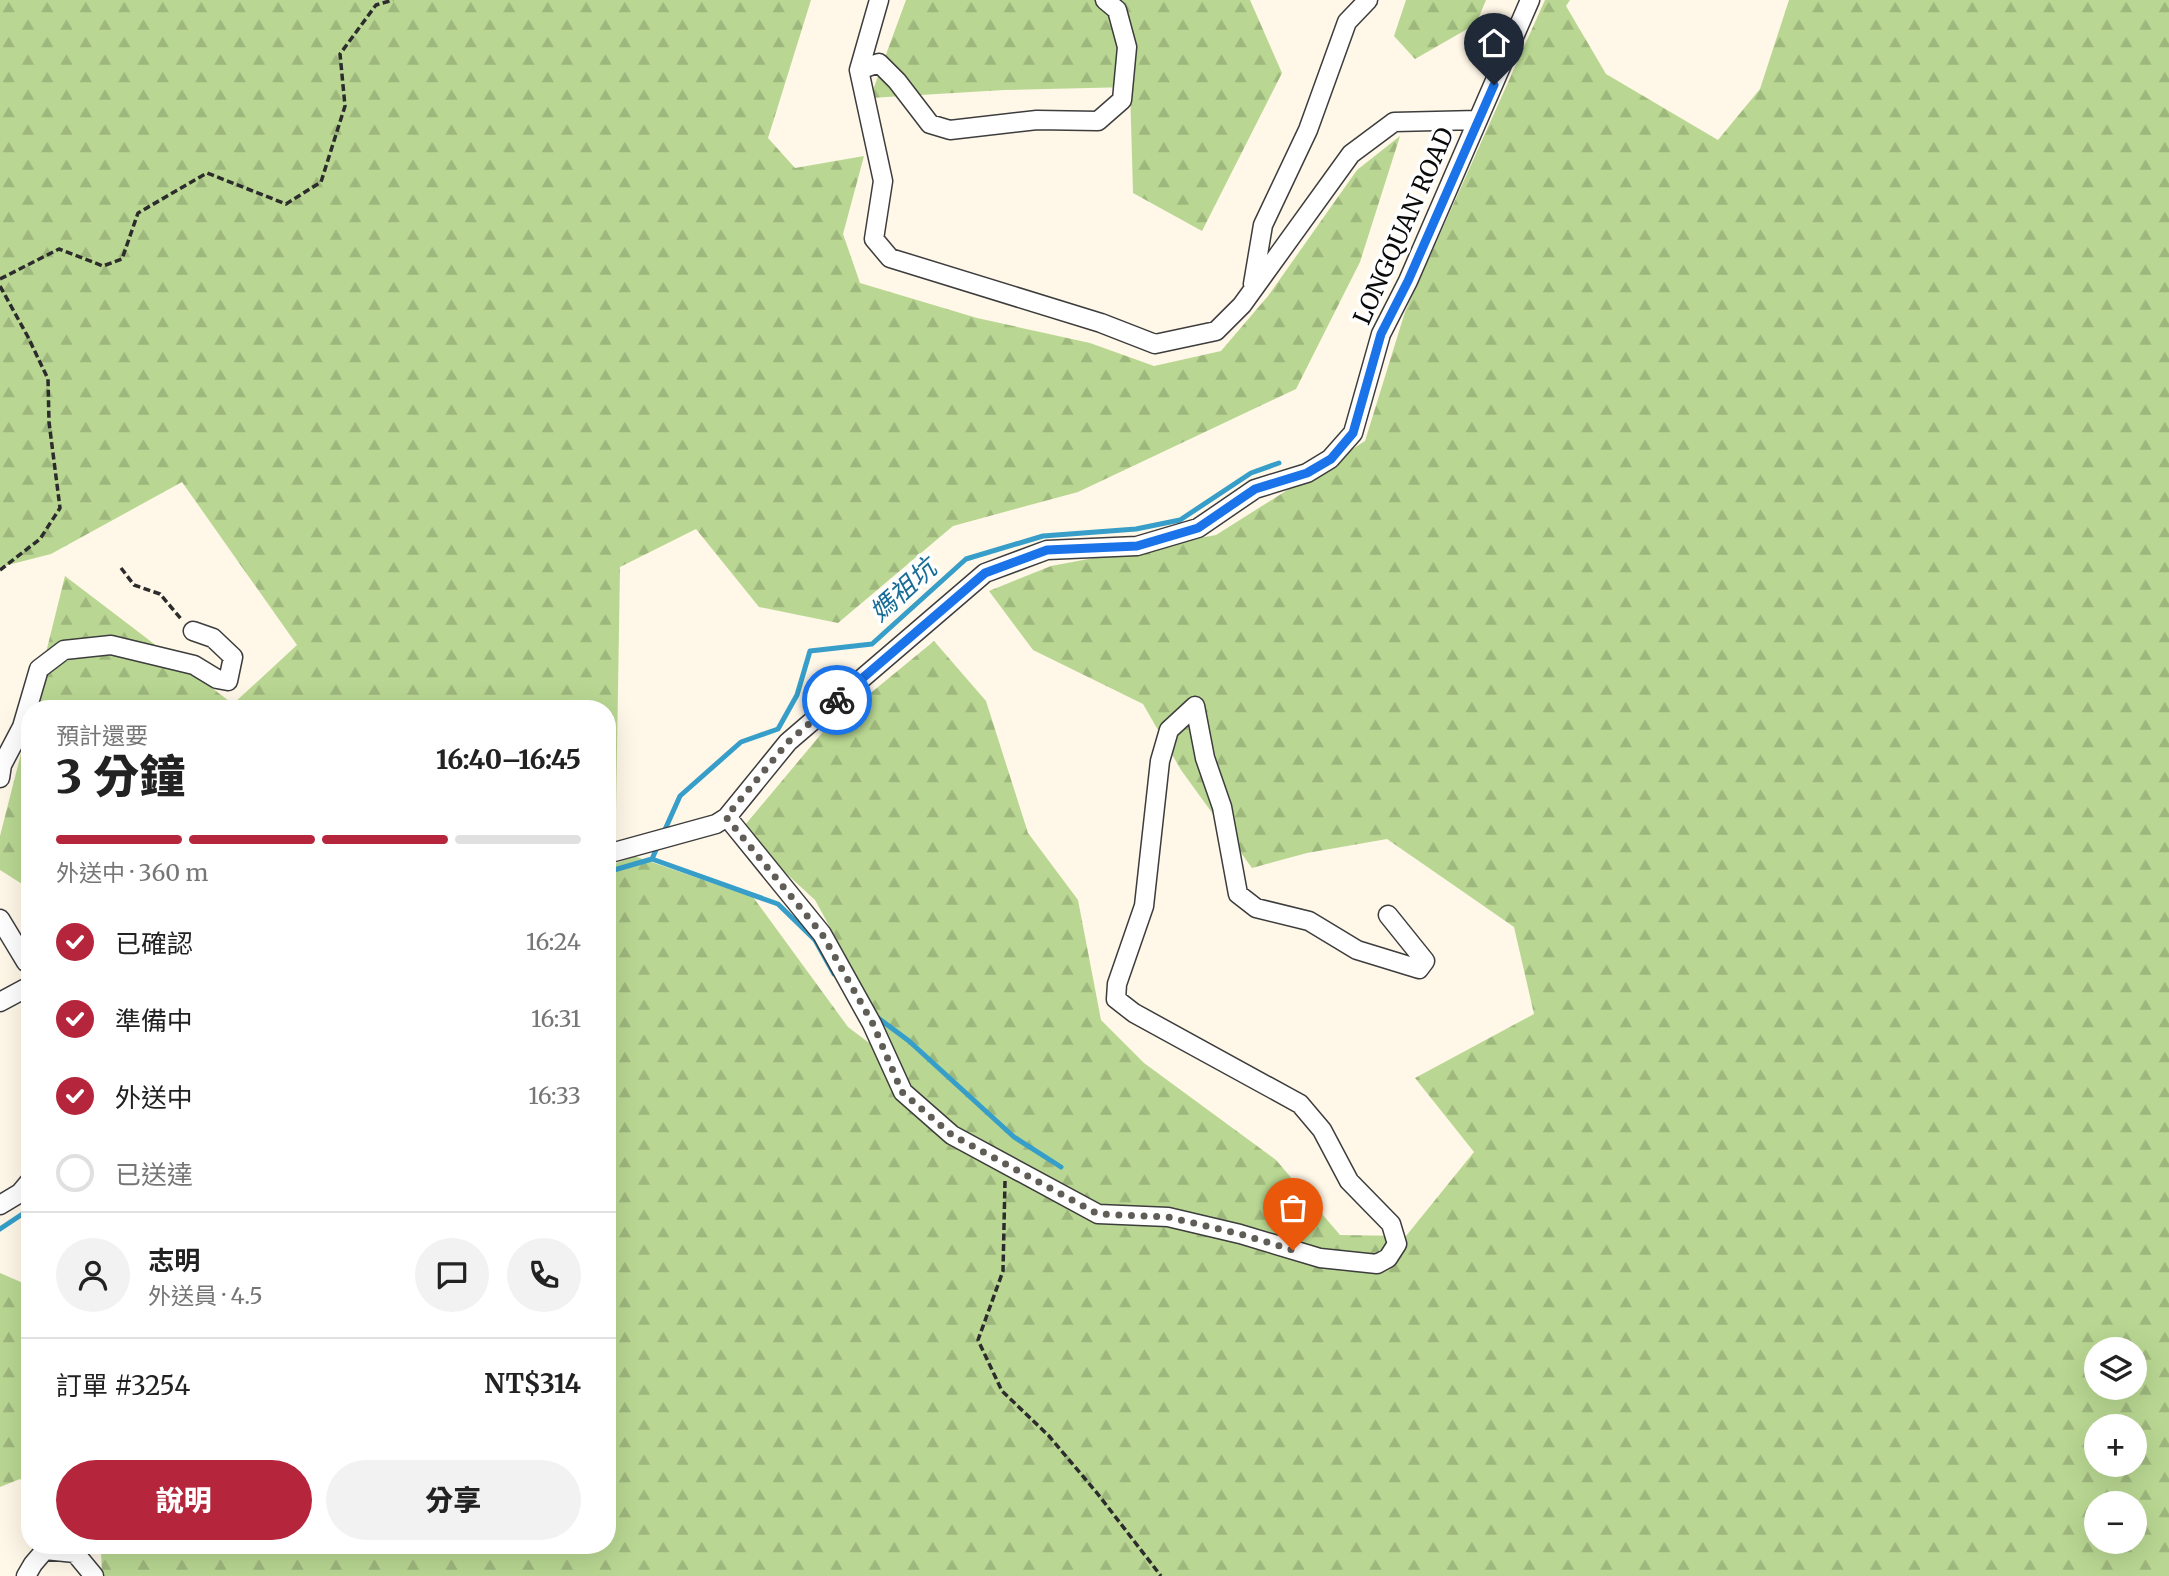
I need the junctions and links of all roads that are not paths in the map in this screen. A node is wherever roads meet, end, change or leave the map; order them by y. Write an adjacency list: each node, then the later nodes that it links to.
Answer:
1 (879, 0): 5 (street)
2 (1105, 0): 5 (street)
3 (1368, 0): 7 (street)
4 (1530, 0): 6 (street, LONGQUAN ROAD)
5 (859, 70): 7 (street)
6 (1478, 120): 7 (street); 12 (street, LONGQUAN ROAD)
7 (1252, 291)
8 (193, 631): 9 (street)
9 (29, 700)
10 (21, 729): 11 (street)
11 (0, 778)
12 (721, 821): 13 (street); 14 (street)
13 (616, 852)
14 (1388, 915)
15 (0, 919): 16 (street)
16 (21, 954)
17 (21, 991): 18 (street)
18 (0, 1002)
19 (21, 1192): 20 (street)
20 (0, 1205)
21 (42, 1554): 23 (street)
22 (76, 1554): 24 (street)
23 (26, 1576)
24 (94, 1576)

